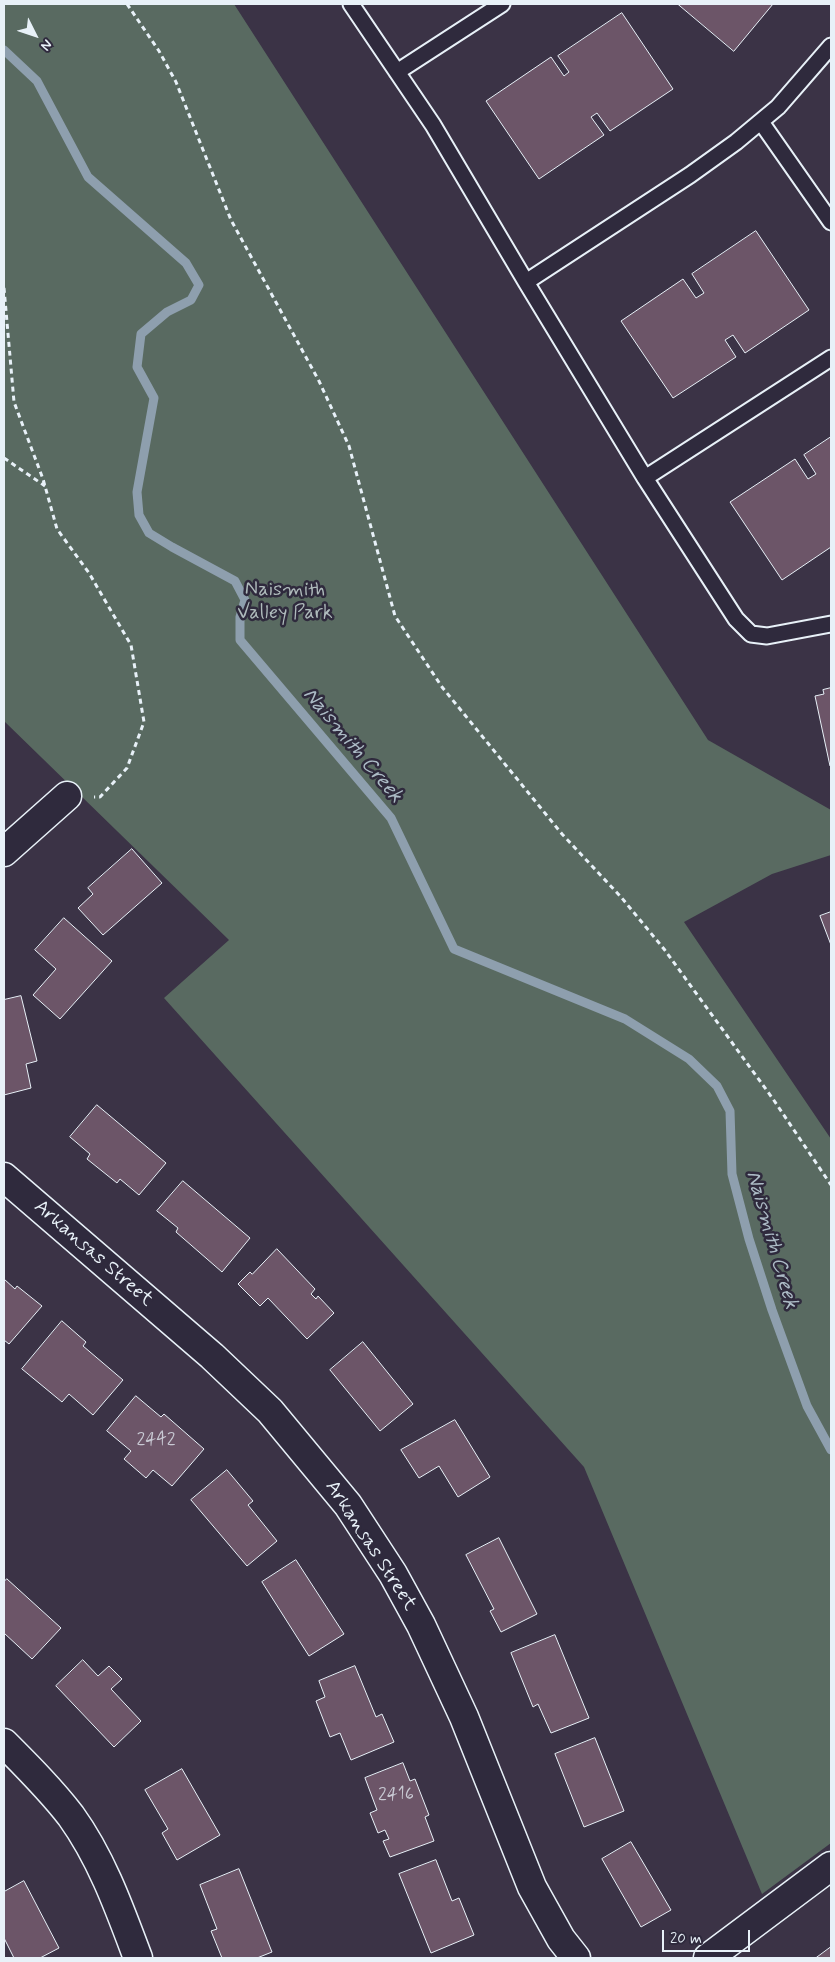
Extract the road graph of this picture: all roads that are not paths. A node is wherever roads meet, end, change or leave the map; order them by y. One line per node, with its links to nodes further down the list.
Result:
1 (351, 4): 4 (lane)
2 (502, 4): 4 (lane)
3 (831, 46): 5 (lane)
4 (397, 72): 7 (lane)
5 (760, 122): 6 (lane); 7 (lane)
6 (831, 222)
7 (526, 282): 9 (lane)
8 (831, 358): 9 (lane)
9 (645, 478): 10 (lane)
10 (831, 624)
11 (66, 796): 12 (street)
12 (4, 852)
13 (4, 1177): 18 (street, Arkansas Street)
14 (4, 1742): 17 (street)
15 (831, 1866): 16 (street)
16 (722, 1954)
17 (138, 1958)
18 (576, 1958)

